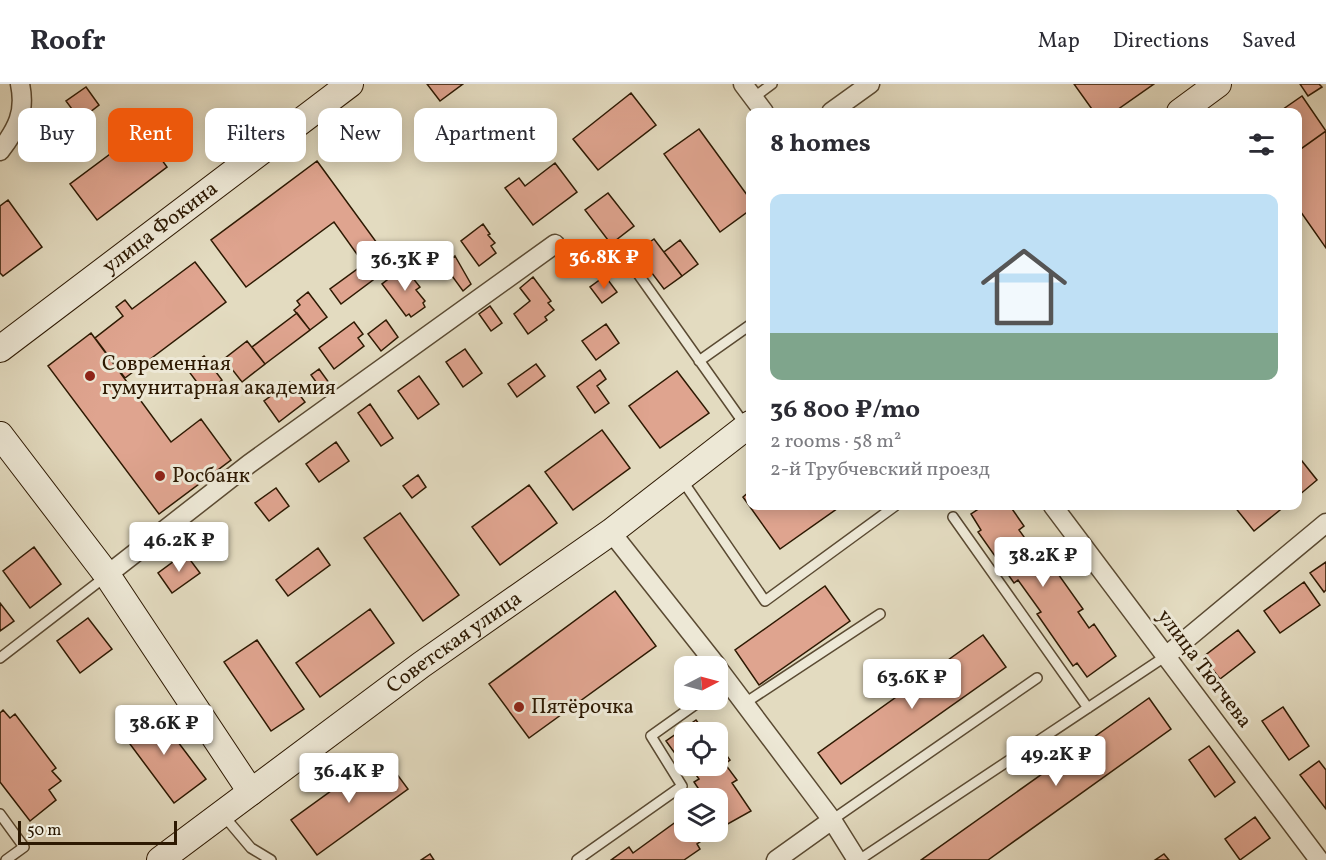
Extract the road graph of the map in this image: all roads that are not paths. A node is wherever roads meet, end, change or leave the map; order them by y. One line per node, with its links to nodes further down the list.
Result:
1 (20, 84): 10 (street)
2 (350, 84): 14 (main road, улица Фокина)
3 (772, 84): 6 (lane)
4 (870, 84): 8 (street)
5 (1218, 84): 9 (main road)
6 (748, 91): 7 (street)
7 (761, 108)
8 (837, 108)
9 (1185, 108)
10 (0, 151)
11 (555, 244): 25 (street)
12 (631, 264): 15 (lane)
13 (746, 328): 15 (lane)
14 (0, 349)
15 (699, 361): 16 (lane)
16 (746, 422)
17 (746, 427): 19 (main road, Советская улица)
18 (0, 435): 25 (main road)
19 (681, 478): 20 (lane); 24 (main road, Советская улица)
20 (889, 510)
21 (1056, 510): 28 (street, улица Тютчева)
22 (953, 517): 33 (lane)
23 (1326, 523): 28 (street)
24 (611, 532): 27 (street); 35 (main road, Советская улица)
25 (107, 575): 29 (lane); 35 (main road)
26 (880, 614): 32 (lane)
27 (709, 656)
28 (1166, 656): 33 (lane); 39 (street, улица Тютчева)
29 (0, 658)
30 (1037, 678): 38 (lane)
31 (728, 689): 32 (street)
32 (745, 703): 38 (street)
33 (1088, 708): 45 (lane)
34 (688, 710): 43 (lane)
35 (251, 792): 37 (main road, Советская улица)
36 (0, 814): 41 (lane)
37 (222, 814): 40 (lane); 42 (main road, Советская улица)
38 (832, 820): 44 (street); 45 (street)
39 (1320, 854)
40 (267, 859)
41 (6, 860)
42 (160, 860)
43 (577, 860)
44 (776, 860)
45 (858, 860)

